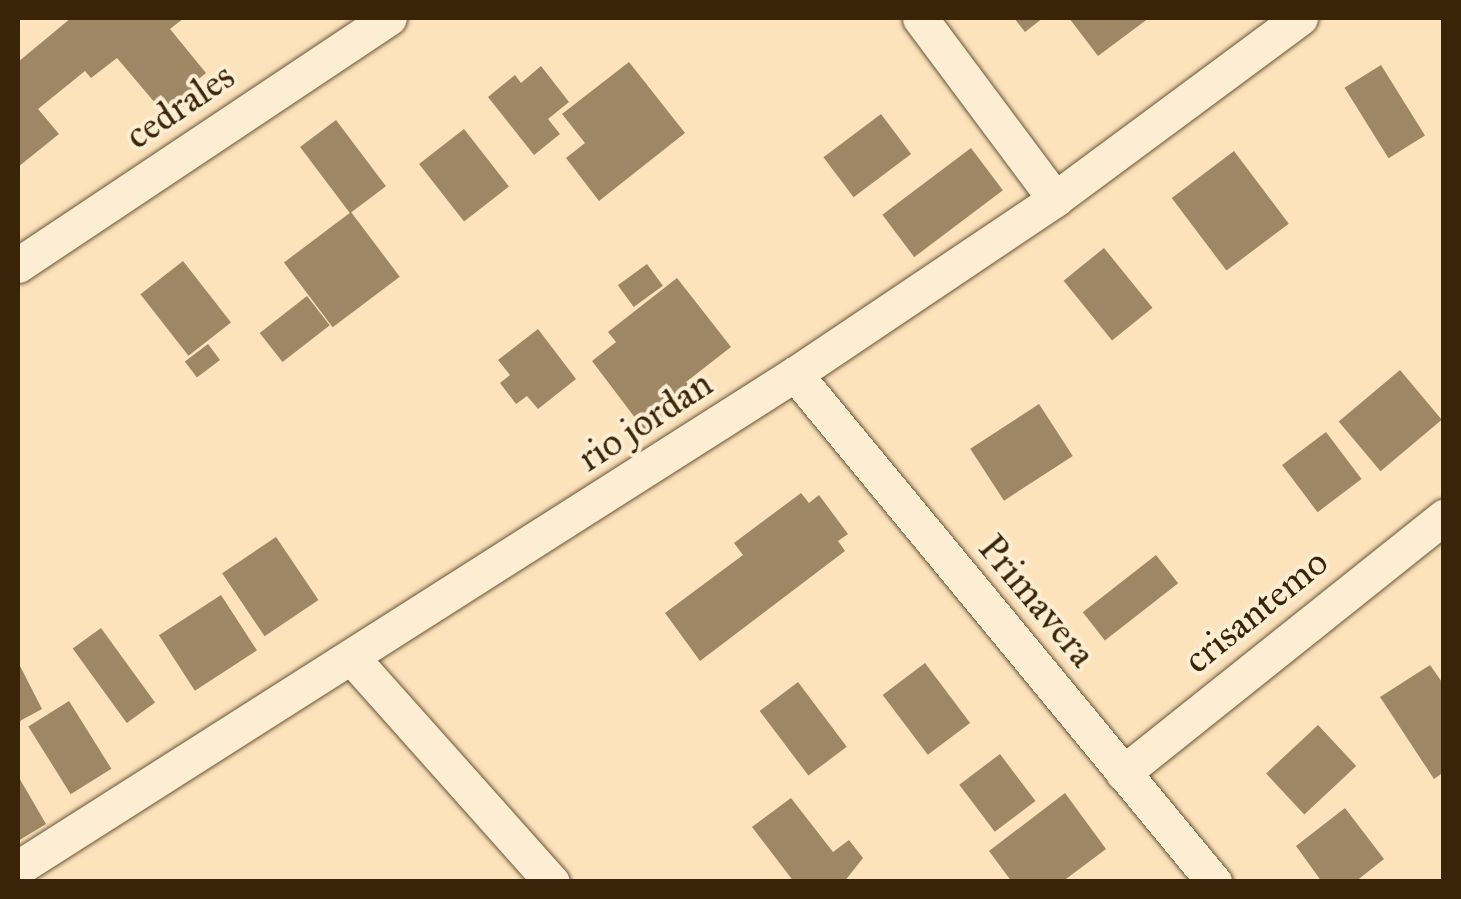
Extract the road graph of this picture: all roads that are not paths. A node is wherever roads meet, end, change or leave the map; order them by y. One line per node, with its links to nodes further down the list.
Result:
1 (389, 18): 5 (street, cedrales)
2 (920, 18): 4 (street)
3 (1300, 18): 4 (street, rio jordan)
4 (1055, 199): 6 (street, rio jordan)
5 (18, 265)
6 (795, 374): 8 (street, rio jordan); 9 (street, Primavera)
7 (1444, 518): 9 (street, crisantemo)
8 (354, 660): 10 (street, rio jordan); 11 (street)
9 (1124, 773): 12 (street, Primavera)
10 (18, 868)
11 (552, 882)
12 (1214, 882)

